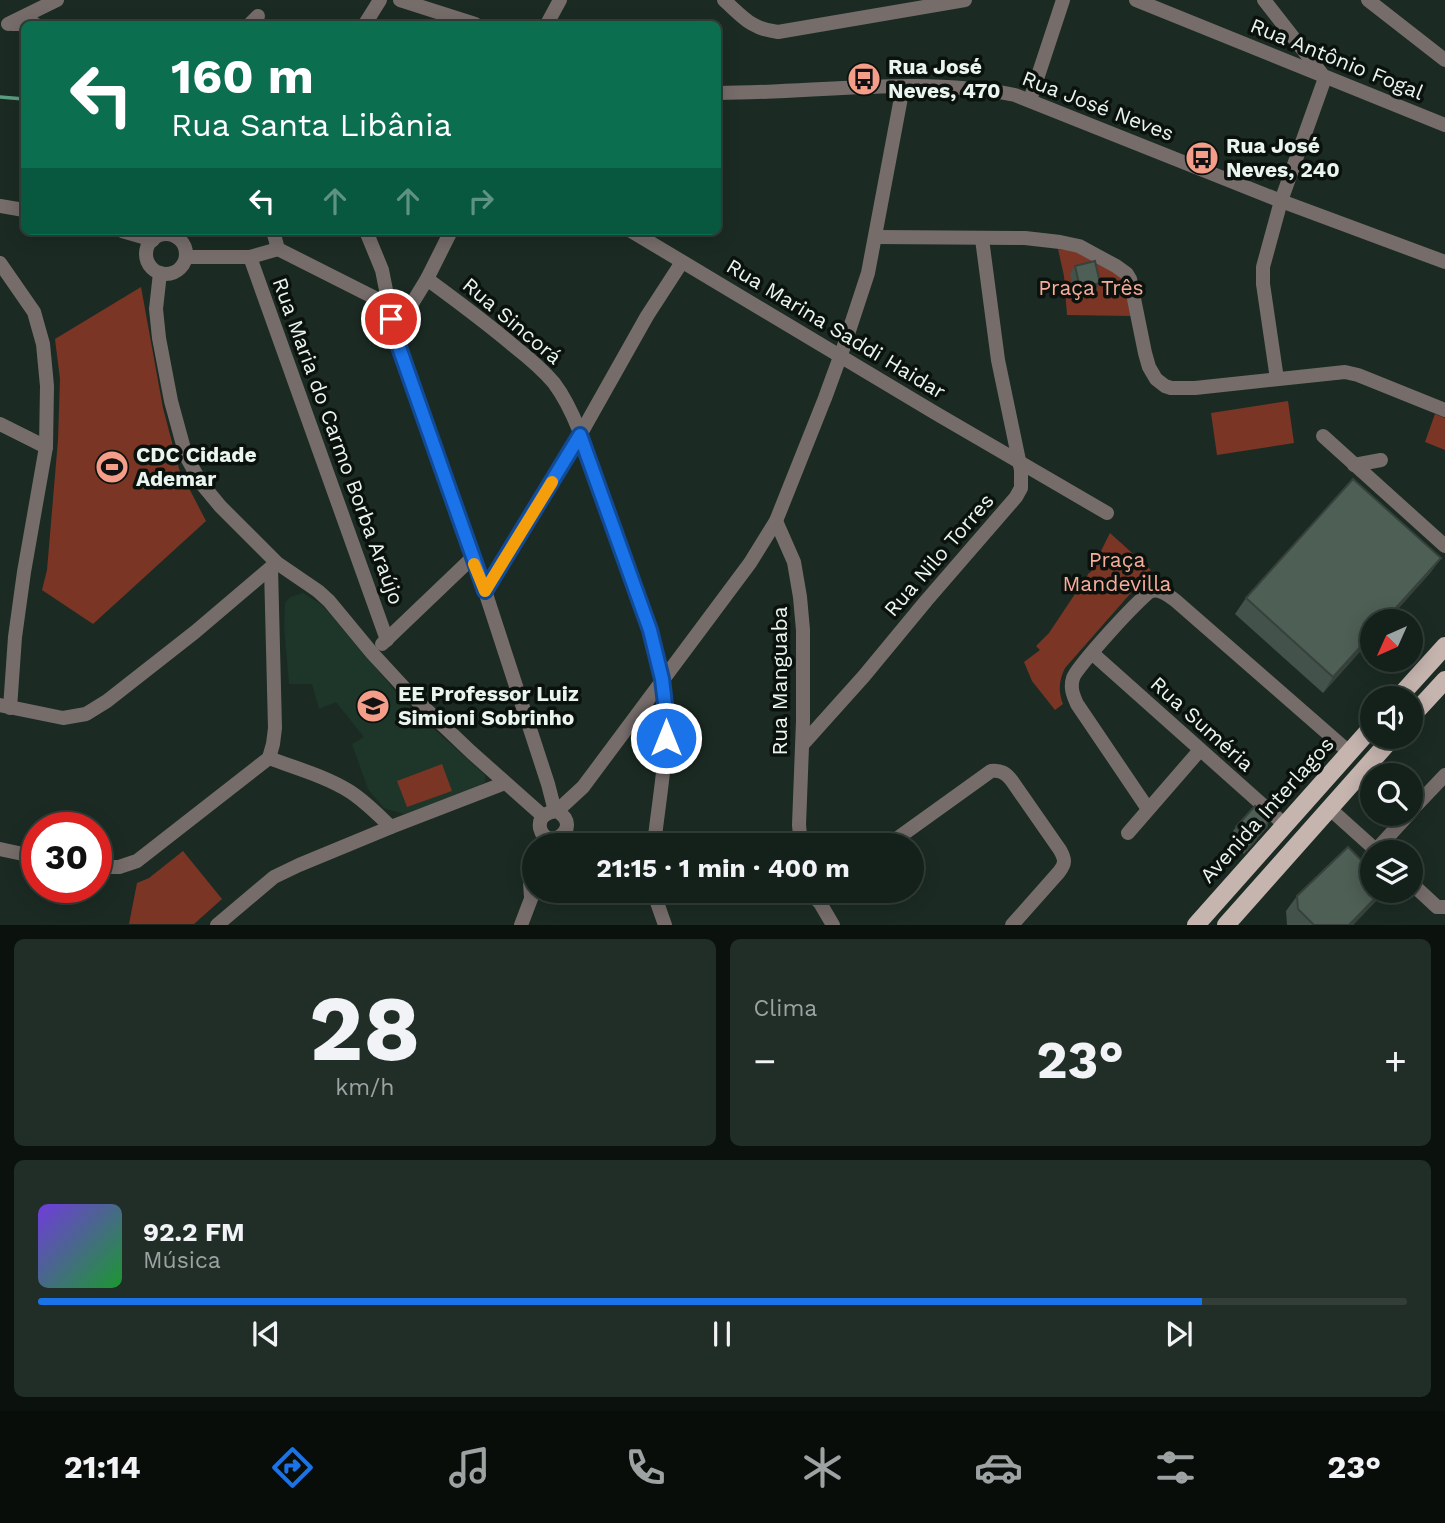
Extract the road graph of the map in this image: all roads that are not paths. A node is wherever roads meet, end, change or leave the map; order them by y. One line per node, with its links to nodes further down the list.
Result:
1 (57, 0): 14 (street)
2 (380, 0): 11 (street)
3 (400, 0): 12 (street)
4 (560, 0): 13 (street)
5 (724, 0): 6 (street)
6 (965, 0)
7 (1063, 0): 19 (street)
8 (1136, 0): 16 (street, Rua Antônio Fogal)
9 (1264, 0): 16 (street)
10 (1373, 4): 15 (street)
11 (367, 21)
12 (466, 21)
13 (549, 21)
14 (4, 24)
15 (1444, 55)
16 (1325, 78): 20 (street, Rua Antônio Fogal); 21 (street)
17 (903, 87): 18 (street, Rua José Neves); 19 (street, Rua José Neves); 29 (street)
18 (721, 93)
19 (1030, 100): 21 (street, Rua José Neves)
20 (1445, 125)
21 (1281, 201): 36 (street, Rua José Neves); 43 (street)
22 (0, 206): 23 (street)
23 (21, 210)
24 (136, 235): 31 (street)
25 (274, 235): 32 (street)
26 (368, 235): 40 (street)
27 (449, 235): 39 (street)
28 (638, 235): 35 (street, Rua Marina Saddi Haidar)
29 (876, 237): 30 (street); 42 (street)
30 (982, 239): 43 (street); 50 (street, Rua Nilo Torres)
31 (153, 240): 33 (street); 38 (street)
32 (278, 249): 34 (street); 40 (street)
33 (186, 257): 34 (street); 38 (street)
34 (250, 257): 58 (street, Rua Maria do Carmo Borba Araújo)
35 (682, 261): 42 (street, Rua Marina Saddi Haidar); 46 (street)
36 (1445, 262)
37 (0, 263): 48 (street)
38 (160, 273): 56 (street)
39 (427, 279): 41 (street); 46 (street, Rua Sincorá)
40 (389, 305): 41 (street)
41 (394, 333): 55 (street)
42 (841, 356): 50 (street, Rua Marina Saddi Haidar); 53 (street)
43 (1277, 379): 44 (street)
44 (1445, 410)
45 (0, 424): 48 (street)
46 (580, 435): 57 (street); 62 (street, Rua Sincorá)
47 (1323, 436): 51 (street)
48 (46, 447): 66 (street)
49 (1381, 460): 51 (street)
50 (1019, 461): 52 (street, Rua Marina Saddi Haidar); 68 (street, Rua Nilo Torres)
51 (1354, 465): 54 (street)
52 (1107, 513)
53 (776, 521): 62 (street); 68 (street, Rua Manguaba)
54 (1445, 546)
55 (472, 558): 57 (street); 58 (street)
56 (274, 566): 60 (street); 66 (street); 72 (street)
57 (485, 591): 78 (street)
58 (387, 640): 60 (street)
59 (1445, 646): 64 (main road)
60 (372, 653): 74 (street)
61 (1092, 653): 70 (street, Rua Suméria); 71 (street); 77 (street)
62 (662, 679): 78 (street); 83 (street, Rua Sincorá)
63 (1445, 680): 65 (main road)
64 (1409, 686)
65 (1423, 704)
66 (5, 706)
67 (1360, 740): 71 (main road, Avenida Interlagos)
68 (803, 744): 84 (street, Rua Manguaba)
69 (1382, 749): 76 (main road)
70 (1200, 750): 77 (street); 79 (street, Rua Suméria)
71 (1349, 752): 79 (main road, Avenida Interlagos)
72 (269, 758): 81 (street); 91 (street)
73 (1445, 775): 75 (street)
74 (505, 783): 78 (street); 81 (street)
75 (1423, 799)
76 (1329, 808): 87 (street); 103 (main road)
77 (1148, 810): 86 (street)
78 (549, 822): 82 (street)
79 (1285, 825): 102 (main road, Avenida Interlagos)
80 (1399, 826): 88 (street)
81 (391, 827): 97 (street)
82 (565, 833)
83 (655, 833)
84 (800, 833)
85 (905, 833): 101 (street)
86 (1128, 833)
87 (1365, 840)
88 (1387, 840)
89 (0, 849): 90 (street)
90 (21, 853)
91 (112, 867)
92 (1423, 894): 96 (street)
93 (529, 903): 98 (street)
94 (657, 903): 99 (street)
95 (819, 903): 100 (street)
96 (1445, 907)
97 (217, 925)
98 (521, 925)
99 (665, 925)
100 (833, 925)
101 (1012, 925)
102 (1195, 925)
103 (1226, 925)

